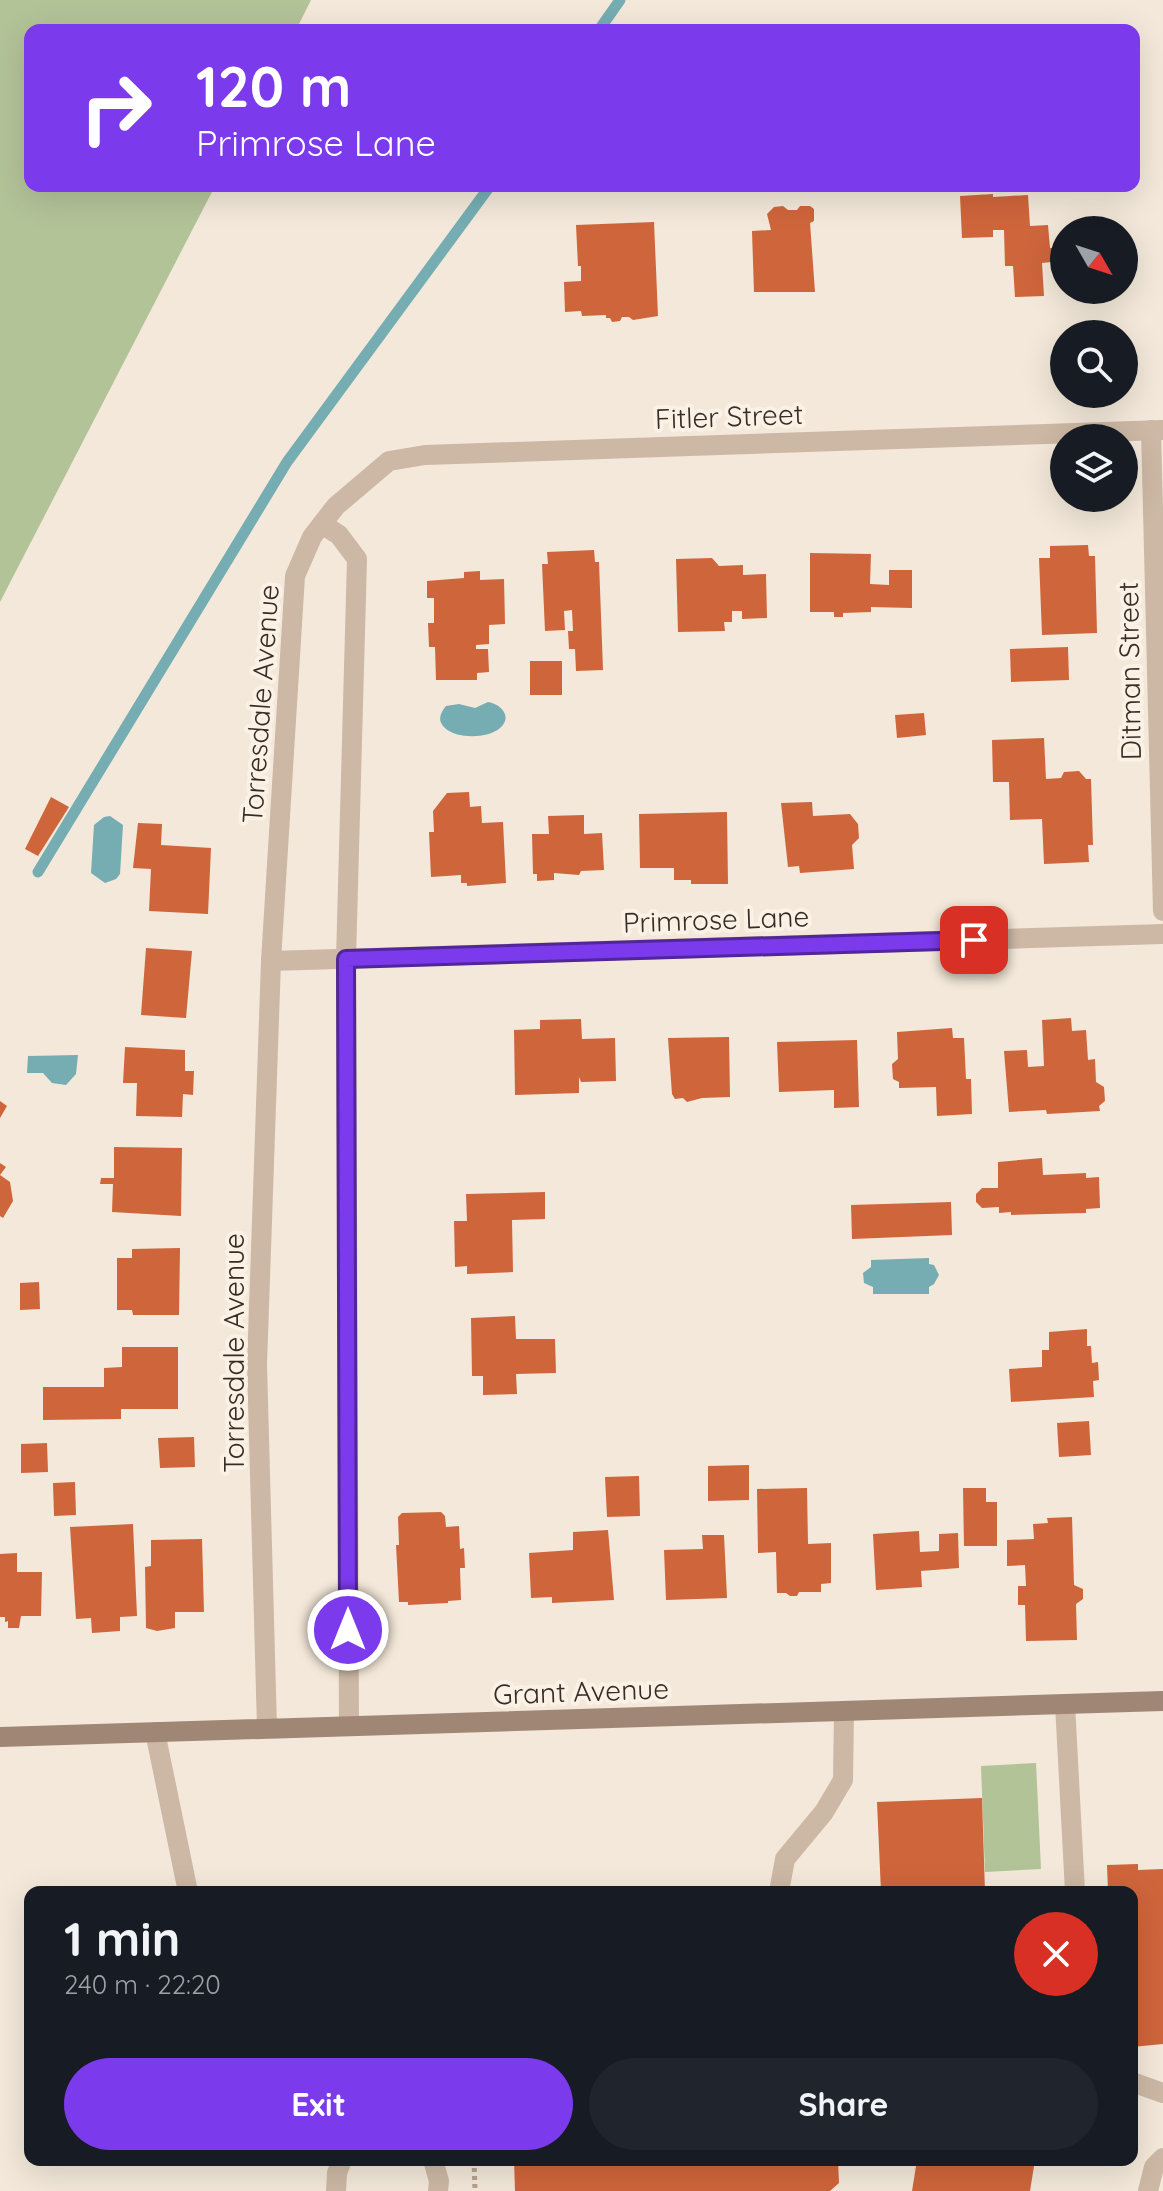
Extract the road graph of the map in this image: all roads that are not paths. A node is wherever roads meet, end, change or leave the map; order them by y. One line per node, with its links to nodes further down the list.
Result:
1 (1157, 430): 2 (street, Fitler Street); 3 (street, Ditman Street)
2 (322, 524): 5 (street); 6 (street, Torresdale Avenue)
3 (1163, 911)
4 (1163, 934): 5 (street, Primrose Lane)
5 (346, 959): 6 (street, Primrose Lane); 10 (street)
6 (271, 961): 11 (street, Torresdale Avenue)
7 (1163, 1701): 8 (street, Grant Avenue)
8 (1065, 1704): 9 (street, Grant Avenue); 16 (street)
9 (844, 1711): 10 (street, Grant Avenue); 15 (street)
10 (349, 1726): 11 (street, Grant Avenue)
11 (267, 1728): 12 (street, Grant Avenue)
12 (155, 1732): 13 (street, Grant Avenue); 14 (street)
13 (0, 1737)
14 (187, 1886)
15 (780, 1886)
16 (1075, 1886)
17 (1138, 2084): 18 (street)
18 (1163, 2093)
19 (1163, 2158): 24 (street)
20 (340, 2166): 22 (street)
21 (435, 2166): 23 (street)
22 (336, 2191)
23 (438, 2191)
24 (1148, 2191)

